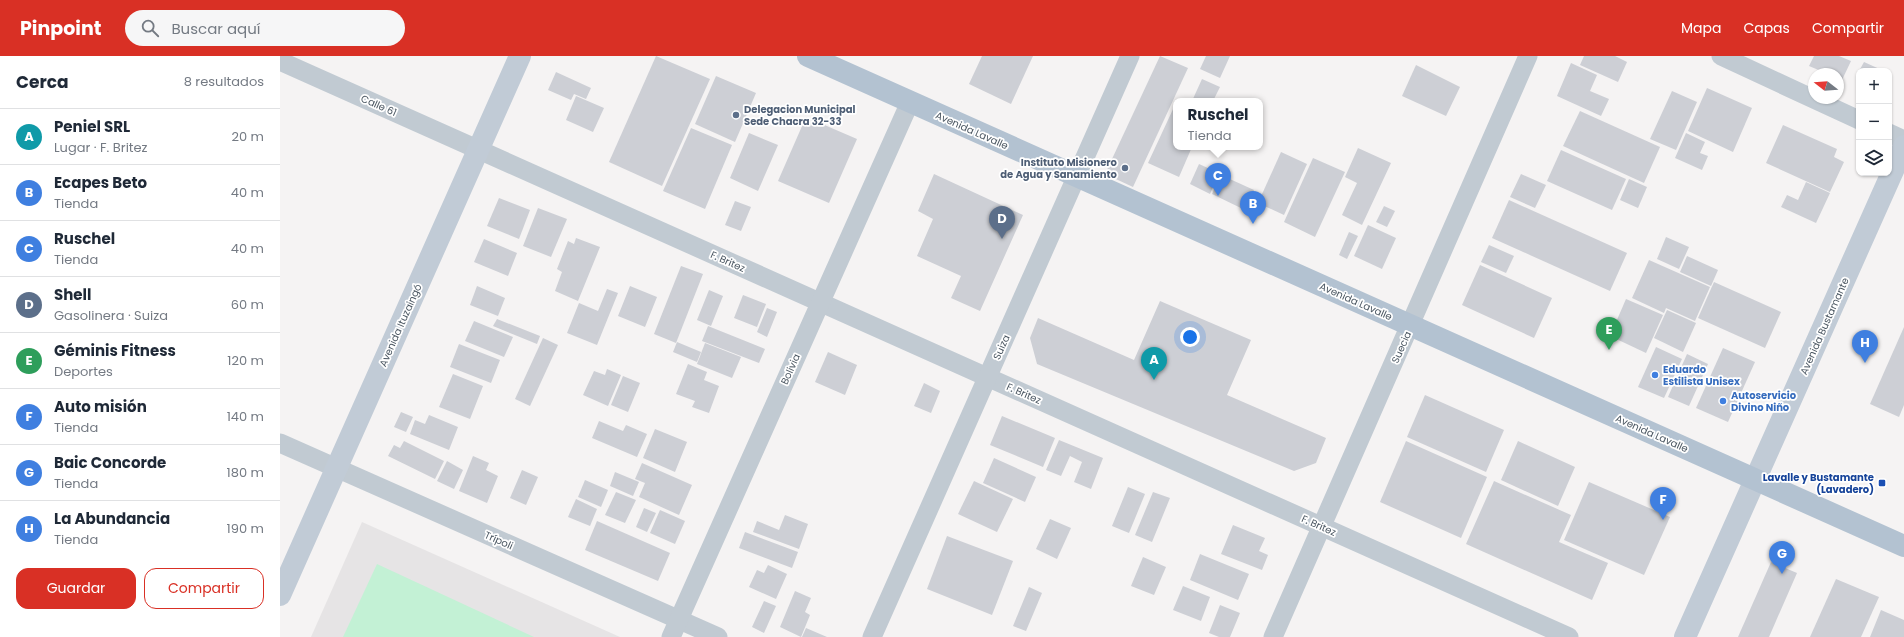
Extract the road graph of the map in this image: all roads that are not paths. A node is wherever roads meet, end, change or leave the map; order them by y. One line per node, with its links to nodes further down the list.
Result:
1 (520, 56): 12 (main road, Avenida Ituzaingó)
2 (808, 56): 7 (main road, Avenida Lavalle)
3 (1130, 56): 13 (street, Suiza)
4 (1528, 56): 15 (street, Suecia)
5 (1721, 56): 8 (street)
6 (280, 61): 12 (street, Calle 61)
7 (910, 102): 13 (main road, Avenida Lavalle); 14 (street, Bolivia)
8 (1856, 119)
9 (1892, 134): 10 (street)
10 (1904, 140)
11 (1904, 146): 19 (main road, Avenida Bustamante)
12 (478, 149): 14 (street, F. Britez); 18 (main road, Avenida Ituzaingó)
13 (1077, 176): 15 (main road, Avenida Lavalle); 16 (street, Suiza)
14 (820, 302): 16 (street, F. Britez); 23 (street, Bolivia)
15 (1410, 325): 19 (main road, Avenida Lavalle); 20 (street, Suecia)
16 (988, 377): 20 (street, F. Britez); 26 (street, Suiza)
17 (280, 443): 18 (street, Trípoli)
18 (336, 468): 22 (main road, Avenida Ituzaingó); 23 (street, Trípoli)
19 (1756, 480): 21 (main road, Avenida Lavalle); 29 (main road, Avenida Bustamante)
20 (1322, 526): 27 (street, Suecia); 28 (street, F. Britez)
21 (1904, 546)
22 (280, 595)
23 (679, 620): 24 (street, Bolivia); 25 (street, Trípoli)
24 (671, 637)
25 (718, 637)
26 (872, 637)
27 (1273, 637)
28 (1569, 637)
29 (1685, 637)

